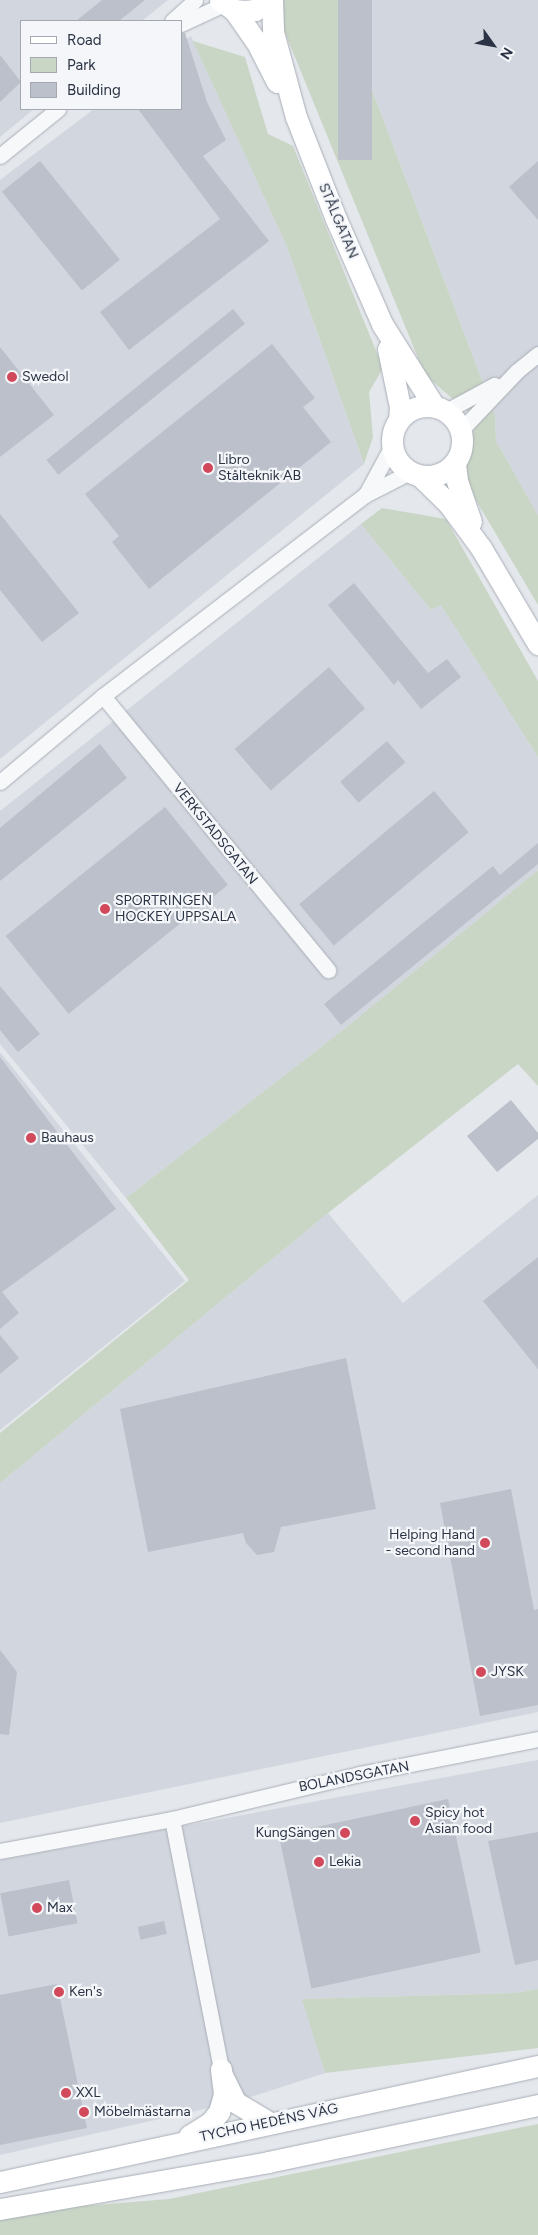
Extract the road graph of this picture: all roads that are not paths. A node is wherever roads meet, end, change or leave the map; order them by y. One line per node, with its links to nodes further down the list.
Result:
1 (195, 0): 4 (street)
2 (270, 0): 3 (main road); 7 (main road, STÅLGATAN)
3 (226, 5): 5 (street); 7 (main road, STÅLGATAN)
4 (173, 20)
5 (182, 24)
6 (57, 110): 8 (street)
7 (296, 118): 9 (main road, STÅLGATAN)
8 (0, 156)
9 (382, 324): 12 (main road, STÅLGATAN); 13 (main road, STÅLGATAN)
10 (538, 354): 11 (street)
11 (517, 371): 12 (street); 14 (street)
12 (440, 409): 13 (main road); 14 (main road)
13 (399, 420): 15 (main road)
14 (462, 430): 16 (main road)
15 (392, 446): 17 (main road); 18 (street)
16 (455, 464): 17 (main road); 19 (main road)
17 (415, 474): 18 (street); 19 (main road)
18 (365, 495): 21 (street)
19 (481, 548): 20 (main road)
20 (538, 644)
21 (103, 696): 22 (street); 23 (street, VERKSTADSGATAN)
22 (0, 782)
23 (328, 970)
24 (538, 1739): 25 (street, BOLANDSGATAN)
25 (172, 1819): 26 (street, BOLANDSGATAN); 28 (street)
26 (0, 1851)
27 (538, 2066): 30 (main road, TYCHO HEDÉNS VÄG)
28 (221, 2069): 30 (main road); 31 (main road)
29 (538, 2105): 33 (main road)
30 (270, 2123): 31 (main road, TYCHO HEDÉNS VÄG)
31 (176, 2143): 32 (main road, TYCHO HEDÉNS VÄG)
32 (0, 2182)
33 (0, 2209)

